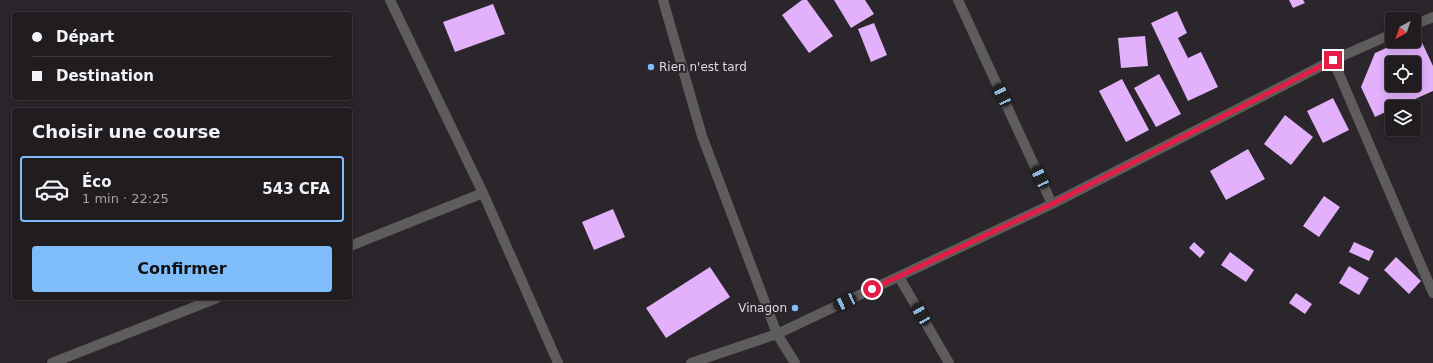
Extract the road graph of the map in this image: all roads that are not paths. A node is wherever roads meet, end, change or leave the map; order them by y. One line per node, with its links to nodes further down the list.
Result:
1 (390, 0): 8 (street)
2 (663, 0): 14 (street)
3 (958, 0): 9 (street)
4 (1433, 17): 5 (street)
5 (1421, 22)
6 (1385, 37): 7 (street)
7 (1333, 60): 9 (street); 12 (street)
8 (483, 193): 10 (street); 16 (street)
9 (1052, 204): 11 (street)
10 (352, 245)
11 (899, 276): 14 (street); 19 (street)
12 (1433, 293)
13 (212, 300): 15 (street)
14 (777, 334): 17 (street); 18 (street)
15 (52, 363)
16 (558, 363)
17 (691, 363)
18 (795, 363)
19 (949, 363)

